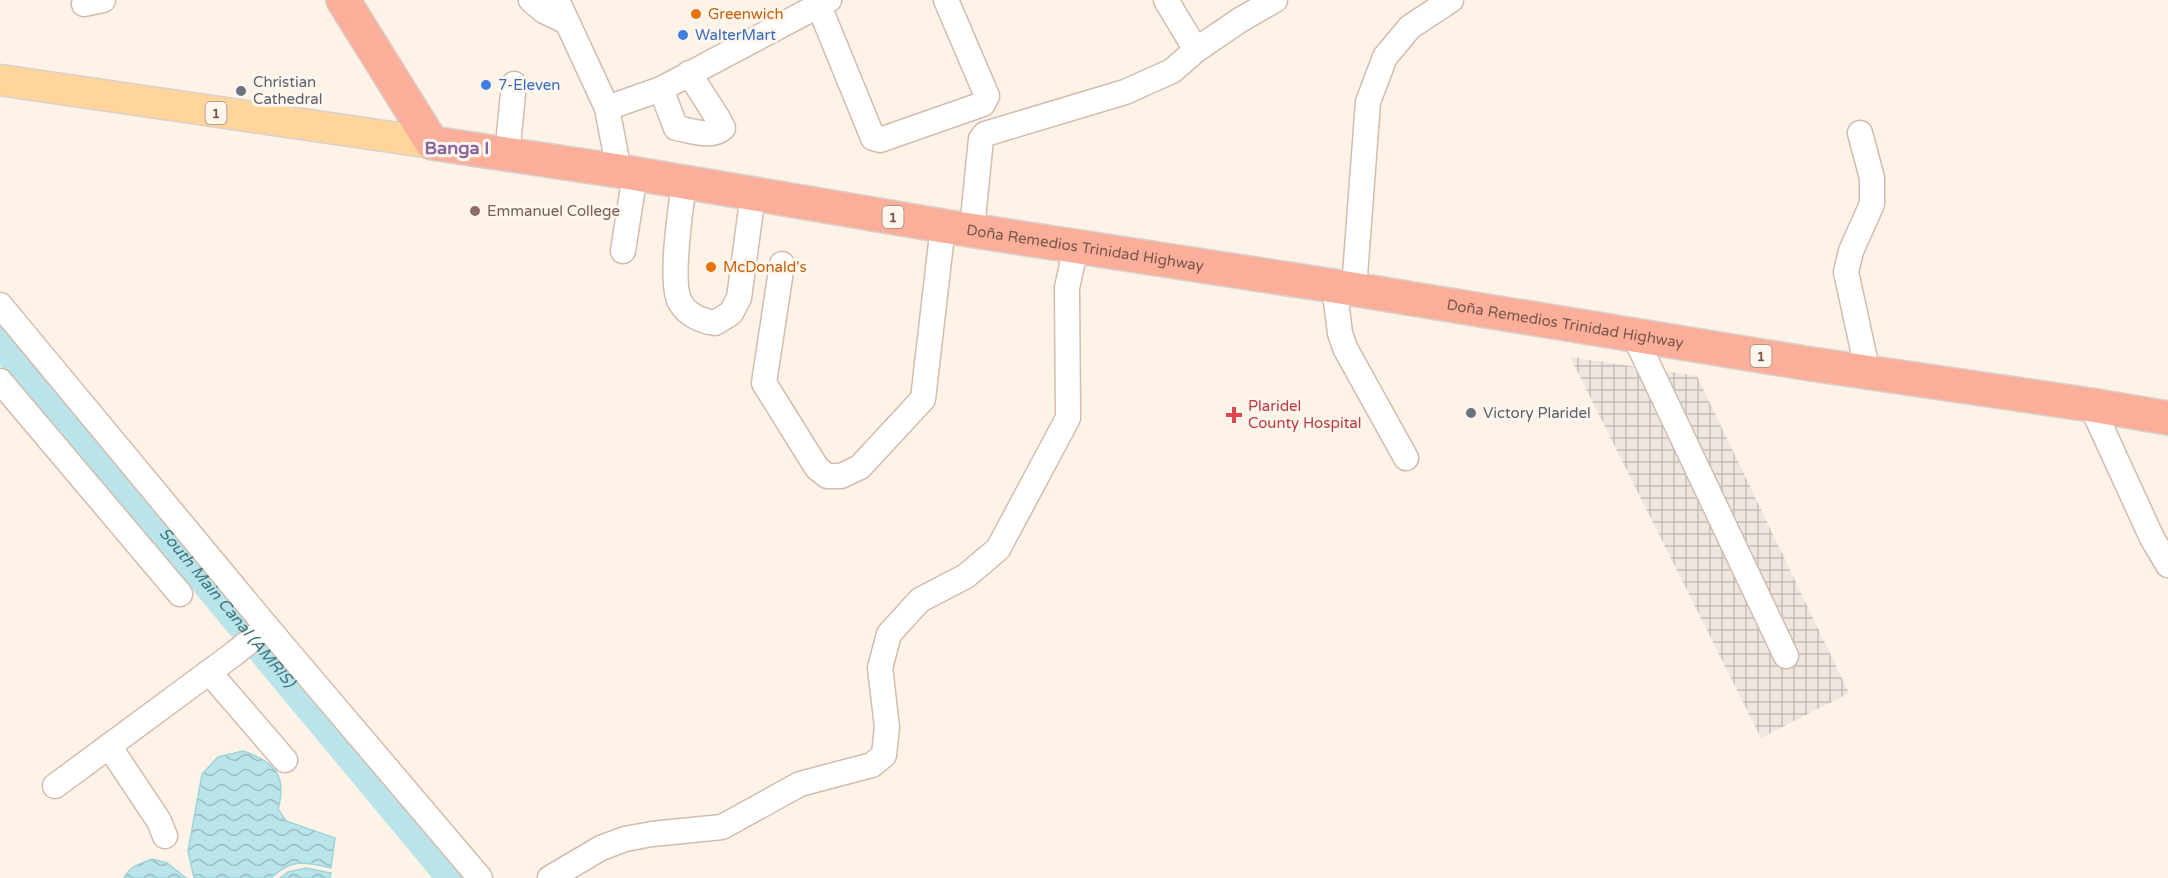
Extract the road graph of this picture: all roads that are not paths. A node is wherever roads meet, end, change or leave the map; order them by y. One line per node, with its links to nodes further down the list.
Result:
1 (343, 0): 17 (highway)
2 (531, 0): 9 (street)
3 (557, 0): 9 (street)
4 (946, 0): 8 (street)
5 (1166, 0): 10 (street)
6 (1275, 0): 10 (street)
7 (1451, 0): 26 (street)
8 (824, 3): 11 (street)
9 (567, 22): 15 (street)
10 (1196, 50): 22 (street)
11 (689, 74): 14 (street); 14 (street)
12 (0, 80): 17 (main road, Doña Remedios Trinidad Highway / 1)
13 (514, 84): 18 (street)
14 (662, 88): 15 (street)
15 (607, 108): 19 (street)
16 (1860, 133): 29 (street)
17 (432, 143): 18 (highway, Doña Remedios Trinidad Highway / 1)
18 (507, 155): 19 (highway, Doña Remedios Trinidad Highway / 1)
19 (627, 172): 20 (highway, Doña Remedios Trinidad Highway / 1); 24 (street)
20 (684, 182): 21 (highway, Doña Remedios Trinidad Highway / 1); 21 (street)
21 (753, 194): 22 (highway, Doña Remedios Trinidad Highway / 1)
22 (958, 228): 23 (highway, Doña Remedios Trinidad Highway / 1); 25 (street)
23 (1076, 246): 26 (highway, Doña Remedios Trinidad Highway / 1); 44 (street)
24 (623, 251)
25 (782, 264)
26 (1344, 288): 28 (highway, Doña Remedios Trinidad Highway / 1); 33 (street)
27 (0, 305): 36 (street)
28 (1634, 335): 29 (highway, Doña Remedios Trinidad Highway / 1); 37 (street)
29 (1868, 373): 31 (highway, Doña Remedios Trinidad Highway / 1)
30 (0, 381): 35 (street)
31 (2091, 405): 32 (highway, Doña Remedios Trinidad Highway / 1); 34 (street)
32 (2168, 418)
33 (1406, 458)
34 (2168, 565)
35 (180, 594)
36 (262, 630): 38 (street); 43 (street)
37 (1786, 656)
38 (209, 672): 39 (street); 40 (street)
39 (109, 746): 41 (street); 42 (street)
40 (285, 760)
41 (55, 786)
42 (165, 836)
43 (480, 878)
44 (550, 878)

